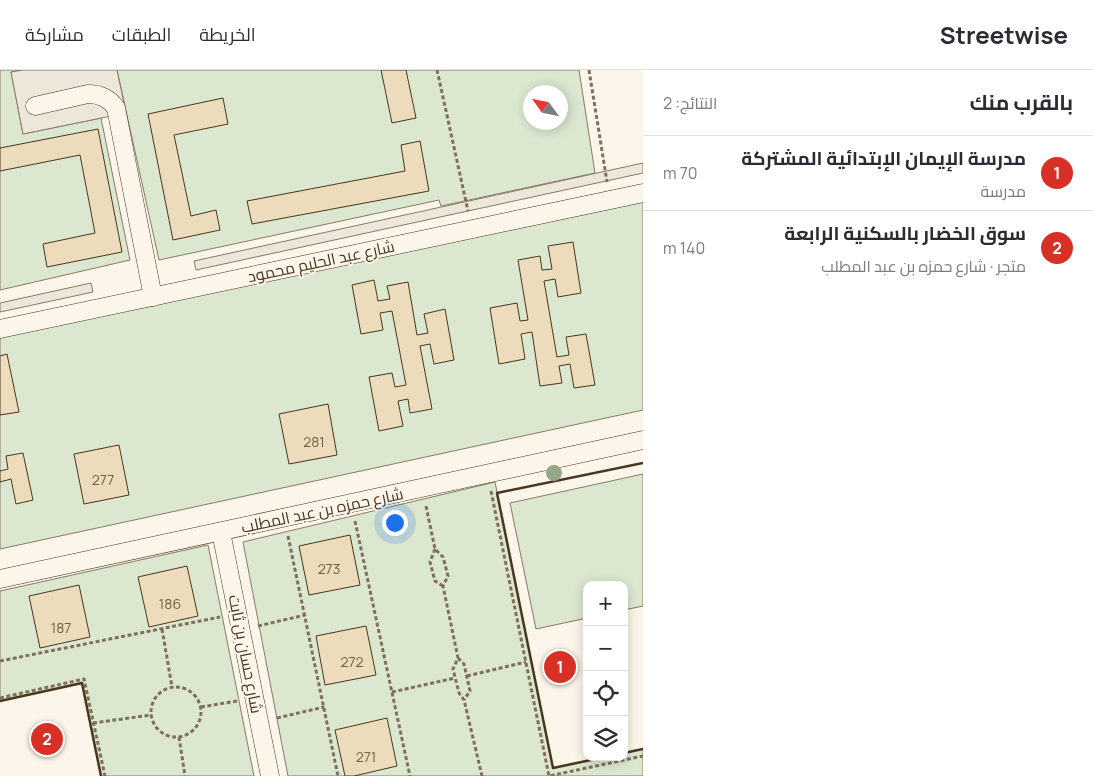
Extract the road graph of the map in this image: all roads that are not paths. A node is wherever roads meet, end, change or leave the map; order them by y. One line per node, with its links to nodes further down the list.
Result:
1 (35, 106): 3 (street)
2 (643, 193): 3 (street, شارع عبد الحليم محمود)
3 (153, 296): 4 (street, شارع عبد الحليم محمود)
4 (0, 329)
5 (643, 440): 6 (street, شارع حمزه بن عبد المطلب)
6 (221, 532): 7 (street, شارع حمزه بن عبد المطلب); 8 (street, شارع حسان بن ثابت)
7 (0, 580)
8 (270, 776)

